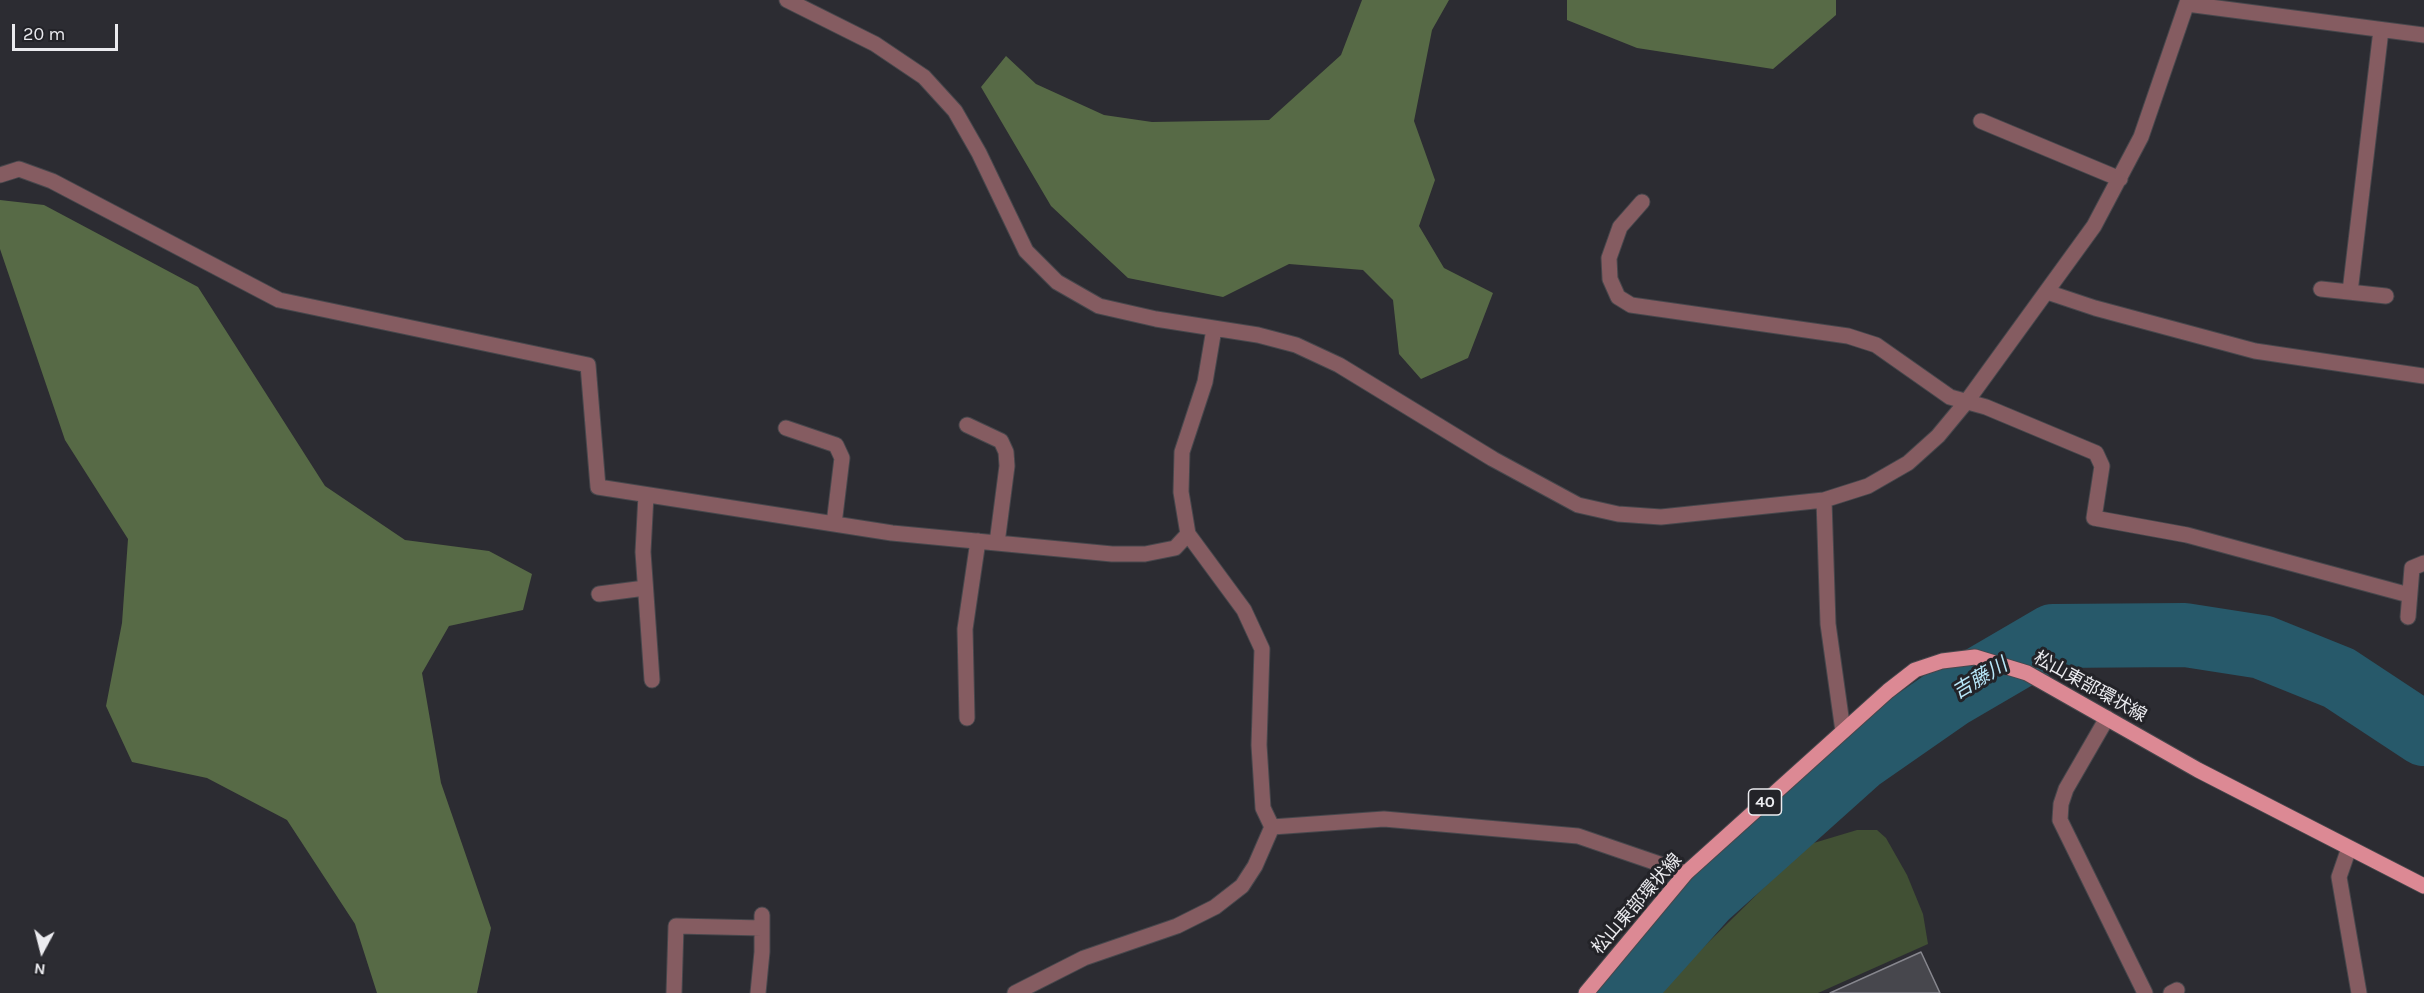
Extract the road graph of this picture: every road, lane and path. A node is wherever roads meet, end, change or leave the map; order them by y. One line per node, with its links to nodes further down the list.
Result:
1 (787, 0): 13 (street)
2 (2188, 2): 3 (street); 7 (street)
3 (2380, 30): 4 (street); 11 (street)
4 (2424, 35)
5 (1981, 121): 7 (street)
6 (0, 176): 18 (street)
7 (2120, 179): 10 (street)
8 (1642, 202): 15 (street)
9 (2321, 289): 11 (street)
10 (2047, 292): 14 (street); 15 (street)
11 (2350, 292): 12 (street)
12 (2386, 296)
13 (1214, 329): 19 (street); 21 (street)
14 (2424, 375)
15 (1967, 401): 19 (street); 27 (street)
16 (967, 425): 23 (street)
17 (786, 428): 20 (street)
18 (646, 495): 20 (street); 25 (street)
19 (1824, 500): 32 (street)
20 (834, 524): 22 (street)
21 (1188, 534): 23 (street); 33 (street)
22 (978, 541): 23 (street); 30 (street)
23 (997, 543)
24 (2424, 563): 27 (street)
25 (645, 588): 26 (street); 29 (street)
26 (599, 594)
27 (2409, 595): 28 (street)
28 (2408, 617)
29 (652, 680)
30 (967, 718)
31 (2107, 718): 32 (main road, 松山東部環状線 / 40); 34 (main road, 松山東部環状線 / 40); 41 (street)
32 (1843, 731): 35 (main road, 松山東部環状線 / 40)
33 (1272, 827): 35 (street); 39 (street)
34 (2349, 848): 36 (main road, 松山東部環状線 / 40); 42 (street)
35 (1686, 873): 40 (main road, 松山東部環状線 / 40)
36 (2424, 886)
37 (674, 993): 38 (street)
38 (758, 993)
39 (1016, 993)
40 (1586, 993)
41 (2145, 993)
42 (2359, 993)

